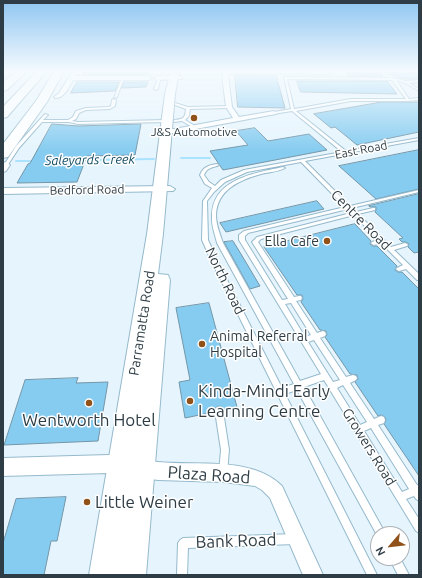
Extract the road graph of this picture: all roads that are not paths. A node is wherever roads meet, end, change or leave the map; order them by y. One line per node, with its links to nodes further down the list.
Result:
1 (11, 98): 13 (highway)
2 (14, 98): 13 (highway)
3 (33, 98): 24 (highway)
4 (43, 98): 27 (highway)
5 (114, 98): 20 (lane)
6 (172, 98): 22 (highway, Parramatta Road)
7 (179, 98): 12 (highway, Parramatta Road)
8 (228, 98): 14 (street)
9 (290, 98): 15 (lane)
10 (419, 99): 11 (lane)
11 (407, 100): 15 (lane)
12 (182, 106): 14 (lane); 22 (highway, Parramatta Road)
13 (5, 107): 21 (highway)
14 (229, 107): 18 (street)
15 (293, 110): 16 (lane); 26 (lane)
16 (274, 113): 18 (street)
17 (46, 115): 19 (lane)
18 (237, 119): 23 (street)
19 (40, 121): 20 (lane); 27 (lane)
20 (69, 121): 22 (lane)
21 (3, 122)
22 (173, 125): 23 (street); 23 (lane); 31 (highway, Parramatta Road)
23 (194, 127)
24 (3, 138)
25 (419, 139): 26 (lane, East Road)
26 (346, 153): 28 (lane, East Road)
27 (6, 162)
28 (303, 162): 30 (lane, North Road); 34 (lane, Centre Road); 53 (lane)
29 (217, 165): 30 (lane)
30 (216, 188): 55 (lane, North Road)
31 (166, 189): 32 (street, Bedford Road); 61 (highway, Parramatta Road)
32 (3, 191)
33 (419, 191): 34 (lane)
34 (348, 208): 36 (lane, Centre Road); 44 (lane, Growers Road)
35 (372, 209): 36 (lane)
36 (355, 214): 37 (lane, Centre Road); 43 (lane, Growers Road)
37 (382, 241): 38 (lane); 40 (lane, Centre Road)
38 (374, 243)
39 (405, 245): 40 (lane)
40 (390, 249): 41 (lane, Centre Road)
41 (407, 266): 42 (lane); 45 (lane, Centre Road)
42 (399, 268)
43 (276, 269): 44 (lane); 46 (lane, Growers Road)
44 (262, 272): 47 (lane, Growers Road)
45 (419, 278)
46 (296, 299): 47 (lane); 48 (lane, Growers Road)
47 (281, 303): 49 (lane, Growers Road)
48 (319, 335): 49 (lane); 52 (lane, Growers Road)
49 (304, 340): 50 (lane, Growers Road)
50 (326, 376): 53 (lane); 54 (lane, Growers Road)
51 (353, 378): 52 (lane)
52 (345, 382): 54 (lane); 58 (lane, Growers Road)
53 (300, 385): 55 (lane); 65 (lane)
54 (332, 386): 59 (lane, Growers Road)
55 (280, 392): 73 (lane, North Road)
56 (219, 411): 62 (lane)
57 (381, 420): 58 (lane)
58 (373, 424): 59 (lane); 63 (lane, Growers Road)
59 (358, 429): 64 (lane, Growers Road)
60 (3, 467): 61 (street, Plaza Road)
61 (131, 468): 62 (street, Plaza Road); 69 (highway, Parramatta Road); 70 (highway, Parramatta Road)
62 (223, 473): 67 (street, Plaza Road)
63 (418, 492): 64 (lane)
64 (400, 498): 66 (lane, Growers Road)
65 (377, 526)
66 (419, 528)
67 (298, 539): 71 (lane, Bank Road); 72 (street, Plaza Road)
68 (399, 566): 74 (lane)
69 (104, 575)
70 (130, 575)
71 (182, 575)
72 (313, 575)
73 (372, 575)
74 (404, 575)

